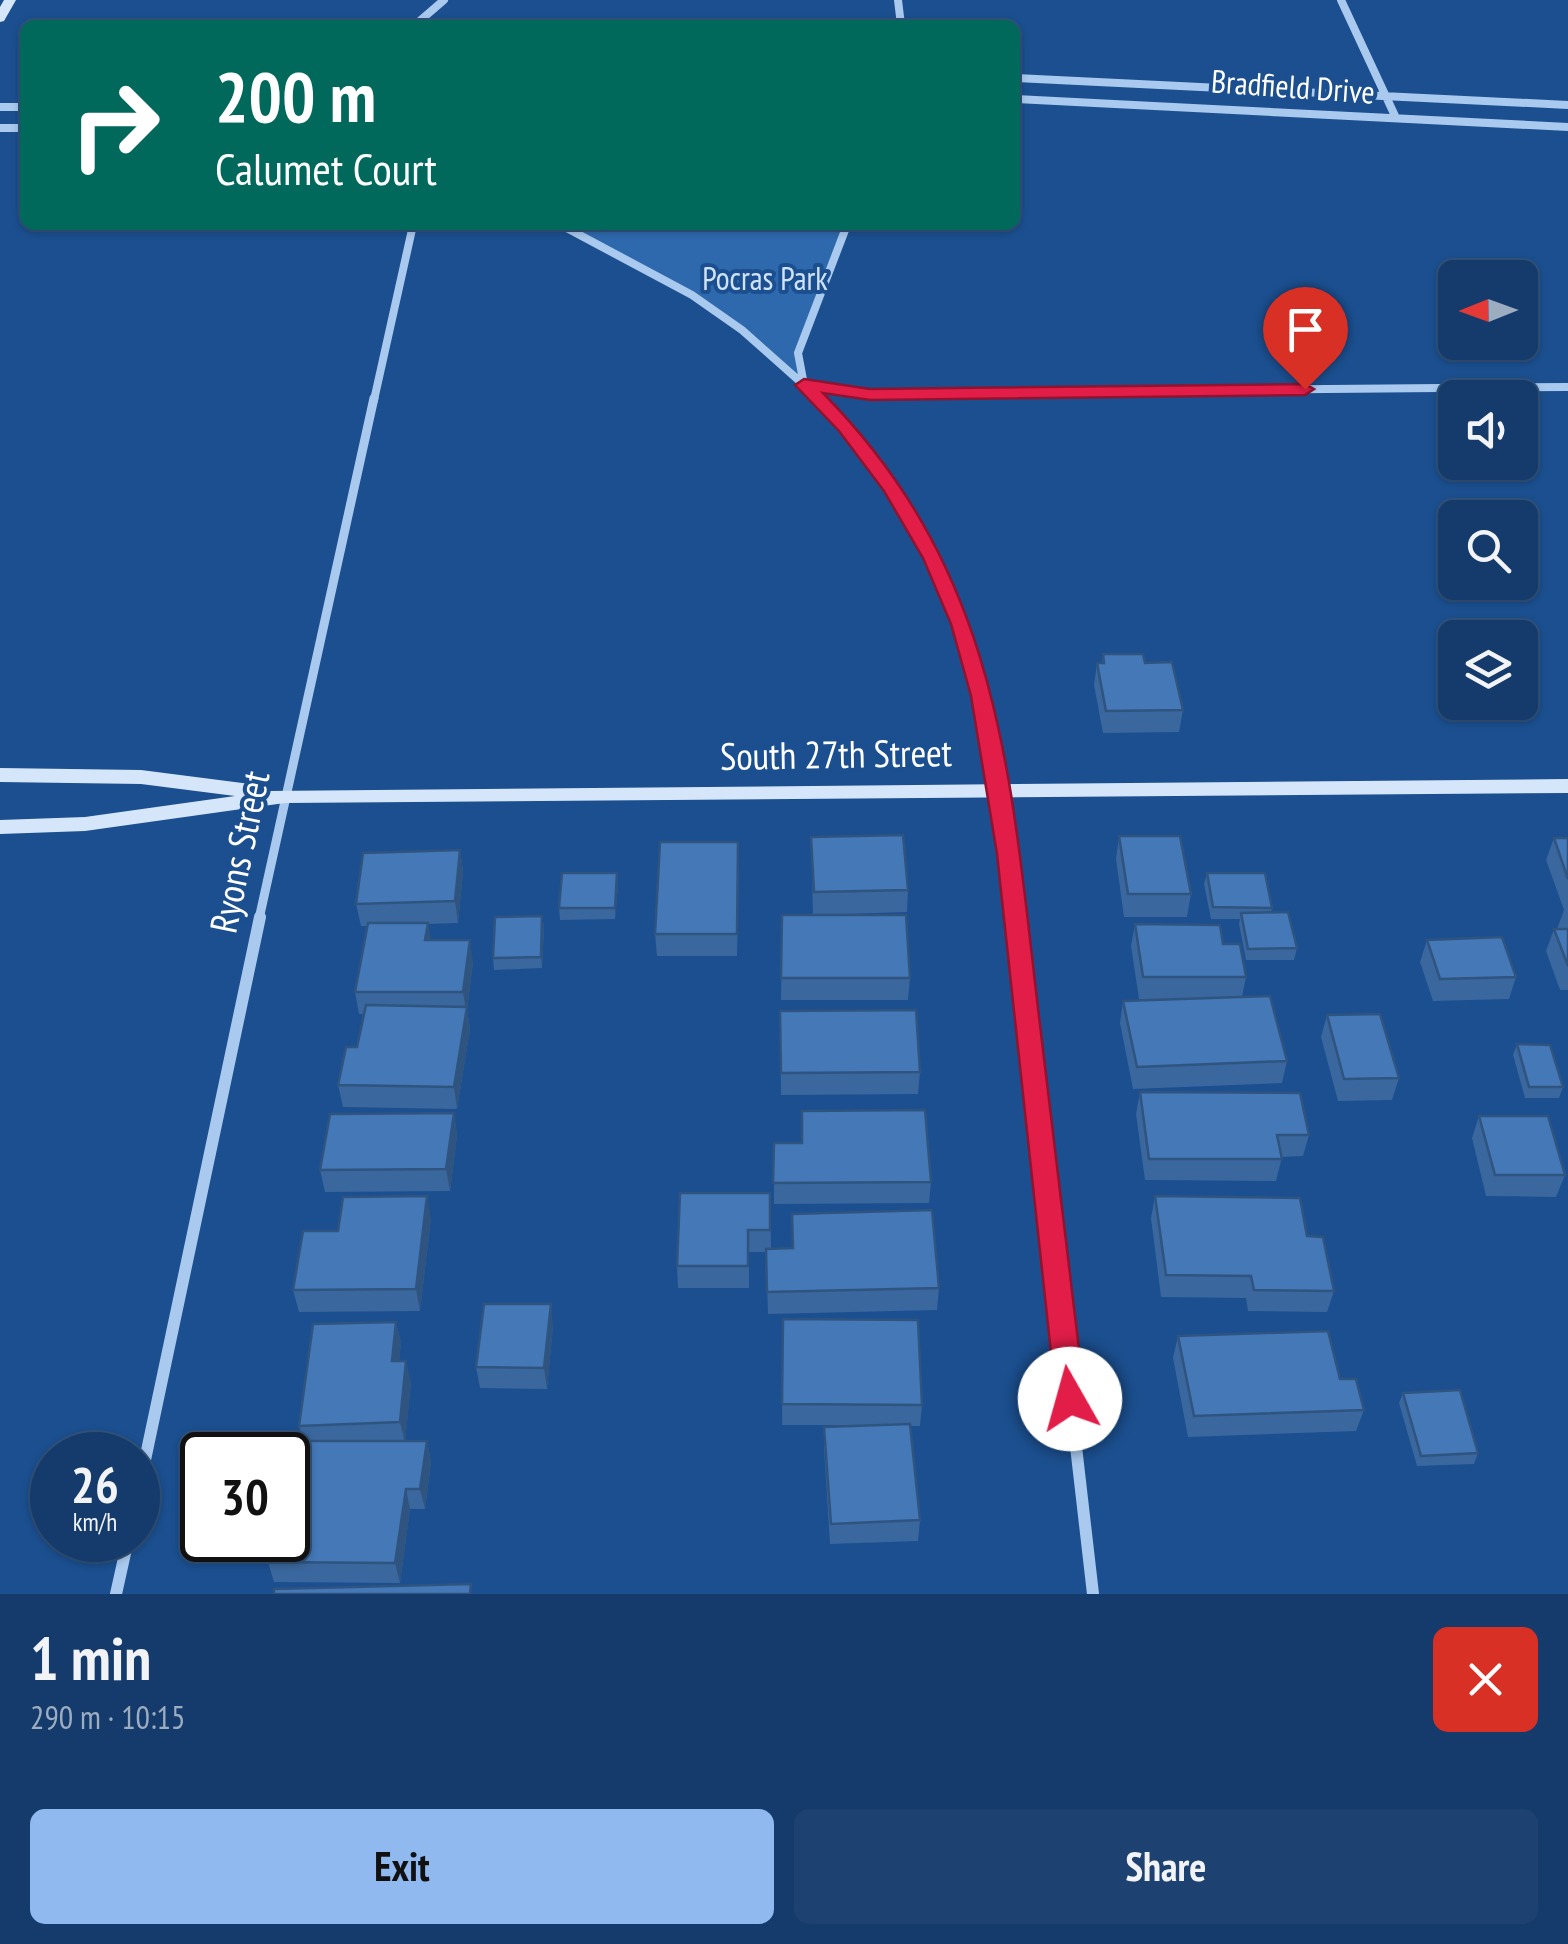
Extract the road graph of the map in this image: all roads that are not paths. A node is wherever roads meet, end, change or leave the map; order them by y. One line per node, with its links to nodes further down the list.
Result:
1 (10, 0): 4 (main road)
2 (444, 0): 5 (street)
3 (1341, 0): 7 (street)
4 (0, 18)
5 (421, 20)
6 (1020, 78): 7 (street, Bradfield Drive)
7 (1385, 94): 9 (street, Bradfield Drive); 10 (street)
8 (1020, 99): 10 (street, Bradfield Drive)
9 (1568, 105)
10 (1396, 118): 11 (street, Bradfield Drive)
11 (1568, 127)
12 (412, 230): 20 (street, Ryons Street)
13 (570, 230): 15 (street)
14 (845, 230): 15 (street)
15 (804, 385): 16 (street); 19 (street)
16 (1568, 386)
17 (0, 775): 20 (main road, South 27th Street)
18 (1568, 786): 19 (main road, South 27th Street)
19 (996, 788): 20 (main road, South 27th Street); 25 (street)
20 (285, 796): 21 (main road, South 27th Street); 22 (street, Ryons Street)
21 (0, 828)
22 (151, 1432)
23 (123, 1562): 24 (street)
24 (116, 1594)
25 (1093, 1594)

